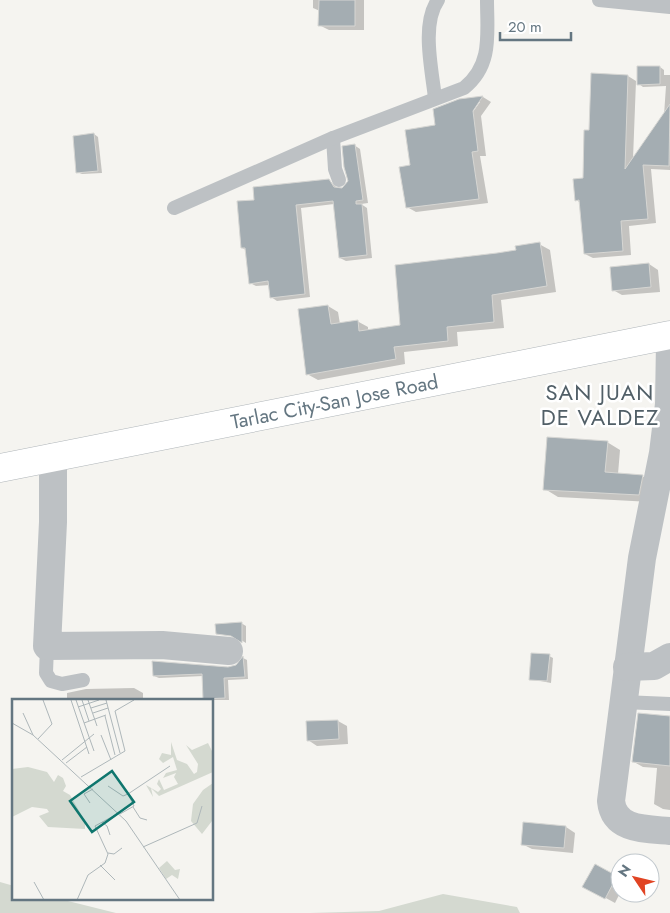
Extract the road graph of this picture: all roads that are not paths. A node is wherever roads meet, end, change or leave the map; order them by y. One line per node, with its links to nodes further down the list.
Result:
1 (438, 0): 5 (lane)
2 (487, 0): 5 (lane)
3 (599, 0): 4 (lane)
4 (670, 7)
5 (435, 98): 6 (lane)
6 (333, 138): 7 (lane); 8 (lane)
7 (339, 180)
8 (174, 208)
9 (670, 335): 12 (main road, Tarlac City-San Jose Road)
10 (670, 342): 11 (street)
11 (666, 453): 17 (street)
12 (53, 457): 13 (main road, Tarlac City-San Jose Road); 14 (street)
13 (0, 468)
14 (47, 646): 15 (street); 18 (lane)
15 (229, 651)
16 (670, 657): 17 (street)
17 (627, 667): 19 (street)
18 (83, 680)
19 (623, 702): 20 (lane); 21 (street)
20 (670, 704)
21 (670, 831)

